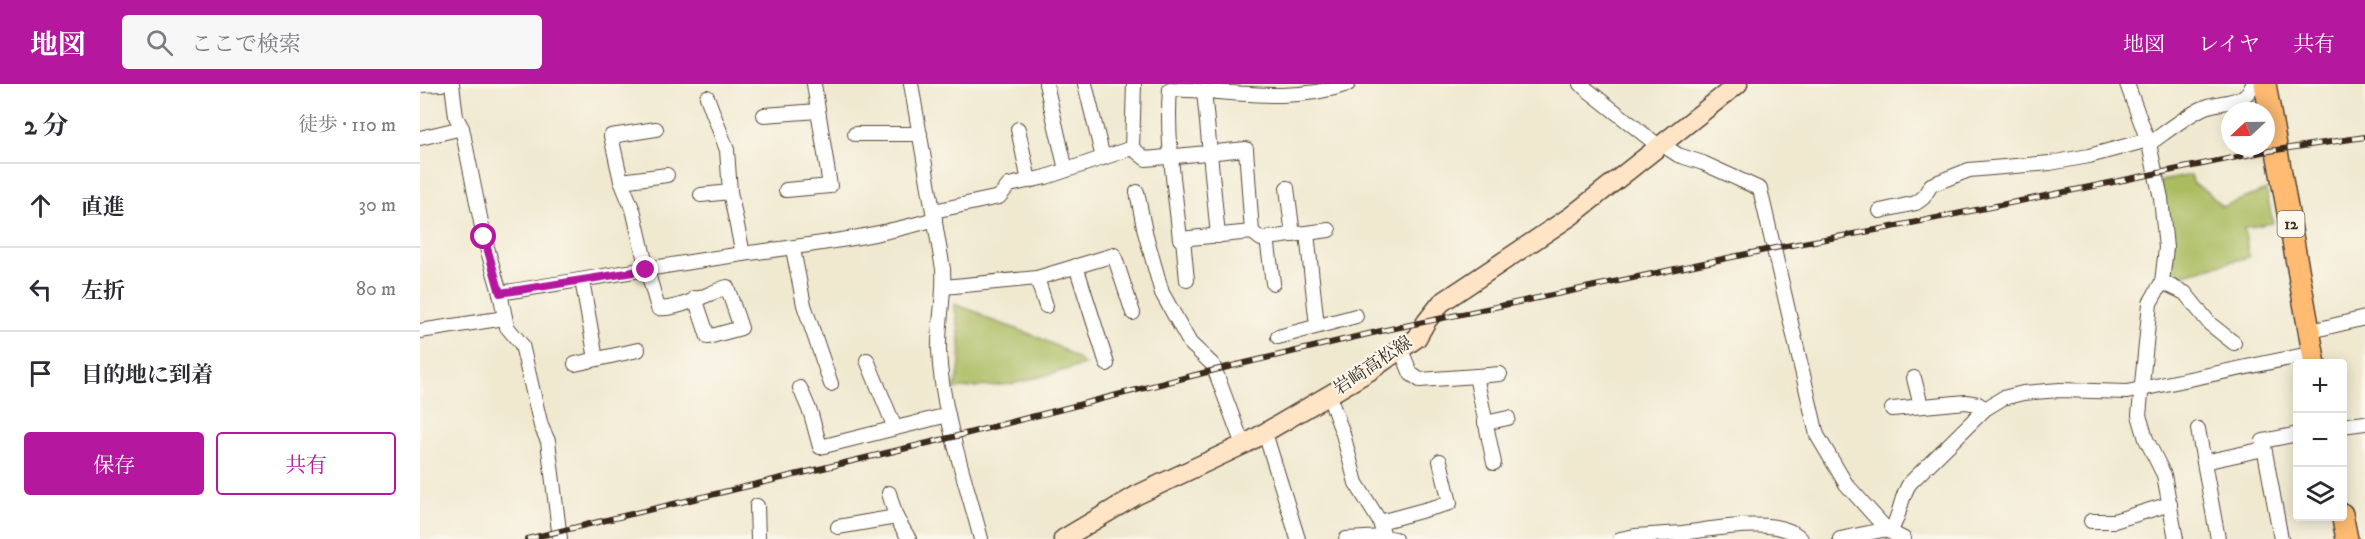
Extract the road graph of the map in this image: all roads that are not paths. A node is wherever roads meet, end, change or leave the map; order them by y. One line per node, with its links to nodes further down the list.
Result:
1 (441, 84): 14 (street)
2 (452, 84): 23 (street)
3 (814, 84): 21 (street)
4 (911, 84): 27 (street)
5 (1046, 84): 35 (street)
6 (1085, 84): 34 (street)
7 (1134, 84): 31 (street)
8 (1348, 84): 18 (street)
9 (1580, 84): 30 (street)
10 (1738, 84): 30 (main road, 岩崎高松線)
11 (2127, 84): 29 (street)
12 (2253, 84): 29 (street)
13 (2265, 84): 71 (main road, 12)
14 (420, 85)
15 (1185, 87): 19 (street); 33 (street)
16 (1227, 88): 17 (street); 19 (street)
17 (1268, 89): 18 (street)
18 (1310, 89)
19 (1204, 91): 32 (street)
20 (707, 97): 41 (street)
21 (818, 111): 22 (street); 40 (street)
22 (764, 115)
23 (462, 128): 28 (street); 63 (street)
24 (656, 129): 37 (street)
25 (1018, 129): 38 (street)
26 (855, 134): 27 (street)
27 (920, 134): 45 (street)
28 (420, 138)
29 (2149, 142): 44 (street); 60 (street)
30 (1662, 146): 76 (main road, 岩崎高松線); 114 (street)
31 (1132, 148): 33 (street); 34 (street)
32 (1210, 153): 33 (street); 47 (street); 50 (street)
33 (1172, 156): 52 (street)
34 (1103, 158): 35 (street)
35 (1066, 171): 38 (street)
36 (667, 175): 37 (street)
37 (621, 181): 56 (street)
38 (1029, 181): 45 (street)
39 (1287, 188): 49 (street)
40 (786, 190)
41 (730, 192): 43 (street); 54 (street)
42 (1137, 192): 101 (street)
43 (701, 195)
44 (1880, 211)
45 (934, 215): 53 (street); 62 (street)
46 (1329, 230): 48 (street)
47 (1252, 232): 50 (street); 51 (street)
48 (1307, 233): 49 (street); 70 (street)
49 (1293, 235): 51 (street)
50 (1218, 236): 52 (street)
51 (1267, 238): 61 (street)
52 (1184, 239): 59 (street)
53 (792, 249): 54 (street); 85 (street)
54 (743, 254): 56 (street)
55 (1076, 266): 57 (street); 66 (street); 81 (street)
56 (646, 270): 58 (street); 64 (street)
57 (1037, 278): 62 (street); 65 (street)
58 (582, 280): 63 (street); 78 (street)
59 (1187, 280)
60 (2162, 282): 74 (street); 87 (street)
61 (1273, 283)
62 (944, 287): 92 (street)
63 (500, 293): 68 (street)
64 (695, 298)
65 (1046, 306)
66 (1133, 313)
67 (1356, 316): 70 (street)
68 (505, 318): 72 (street); 116 (street)
69 (2365, 318): 71 (street)
70 (1317, 327): 73 (street)
71 (2311, 331): 77 (main road, 12)
72 (420, 332)
73 (1278, 337)
74 (2234, 343)
75 (638, 350): 78 (street)
76 (1401, 350): 83 (street); 88 (main road, 岩崎高松線)
77 (2314, 358): 87 (street)
78 (596, 359): 80 (street)
79 (867, 360): 97 (street)
80 (575, 364)
81 (1107, 364)
82 (1500, 374): 83 (street)
83 (1476, 376): 94 (street)
84 (1914, 378): 89 (street)
85 (831, 384)
86 (800, 388): 97 (street)
87 (2141, 389): 91 (street); 107 (street)
88 (1329, 396): 99 (main road, 岩崎高松線); 112 (street)
89 (1921, 406): 90 (street); 91 (street)
90 (1892, 409)
91 (1985, 410): 114 (street)
92 (948, 415): 97 (street); 119 (street)
93 (1508, 418): 94 (street)
94 (1485, 423): 105 (street)
95 (2365, 423): 96 (street)
96 (2347, 425)
97 (895, 428)
98 (2198, 429): 104 (street)
99 (1265, 433): 101 (main road, 岩崎高松線); 121 (street)
100 (2293, 435): 102 (street)
101 (1243, 445): 120 (main road, 岩崎高松線)
102 (2264, 449): 104 (street); 129 (street)
103 (1440, 461): 112 (street)
104 (2204, 462): 128 (street)
105 (1494, 463)
106 (889, 493): 109 (street)
107 (2169, 504): 110 (street); 127 (street)
108 (757, 506): 117 (street)
109 (896, 517): 113 (street); 118 (street)
110 (2091, 521)
111 (2344, 521): 130 (main road)
112 (1380, 522): 115 (street)
113 (838, 527)
114 (1888, 531): 125 (street); 126 (street)
115 (1389, 538): 122 (street)
116 (560, 539)
117 (758, 539)
118 (909, 539)
119 (981, 539)
120 (1063, 539)
121 (1298, 539)
122 (1346, 539)
123 (1620, 539): 124 (street)
124 (1801, 539)
125 (1840, 539)
126 (1905, 539)
127 (2176, 539)
128 (2218, 539)
129 (2281, 539)
130 (2347, 539)

